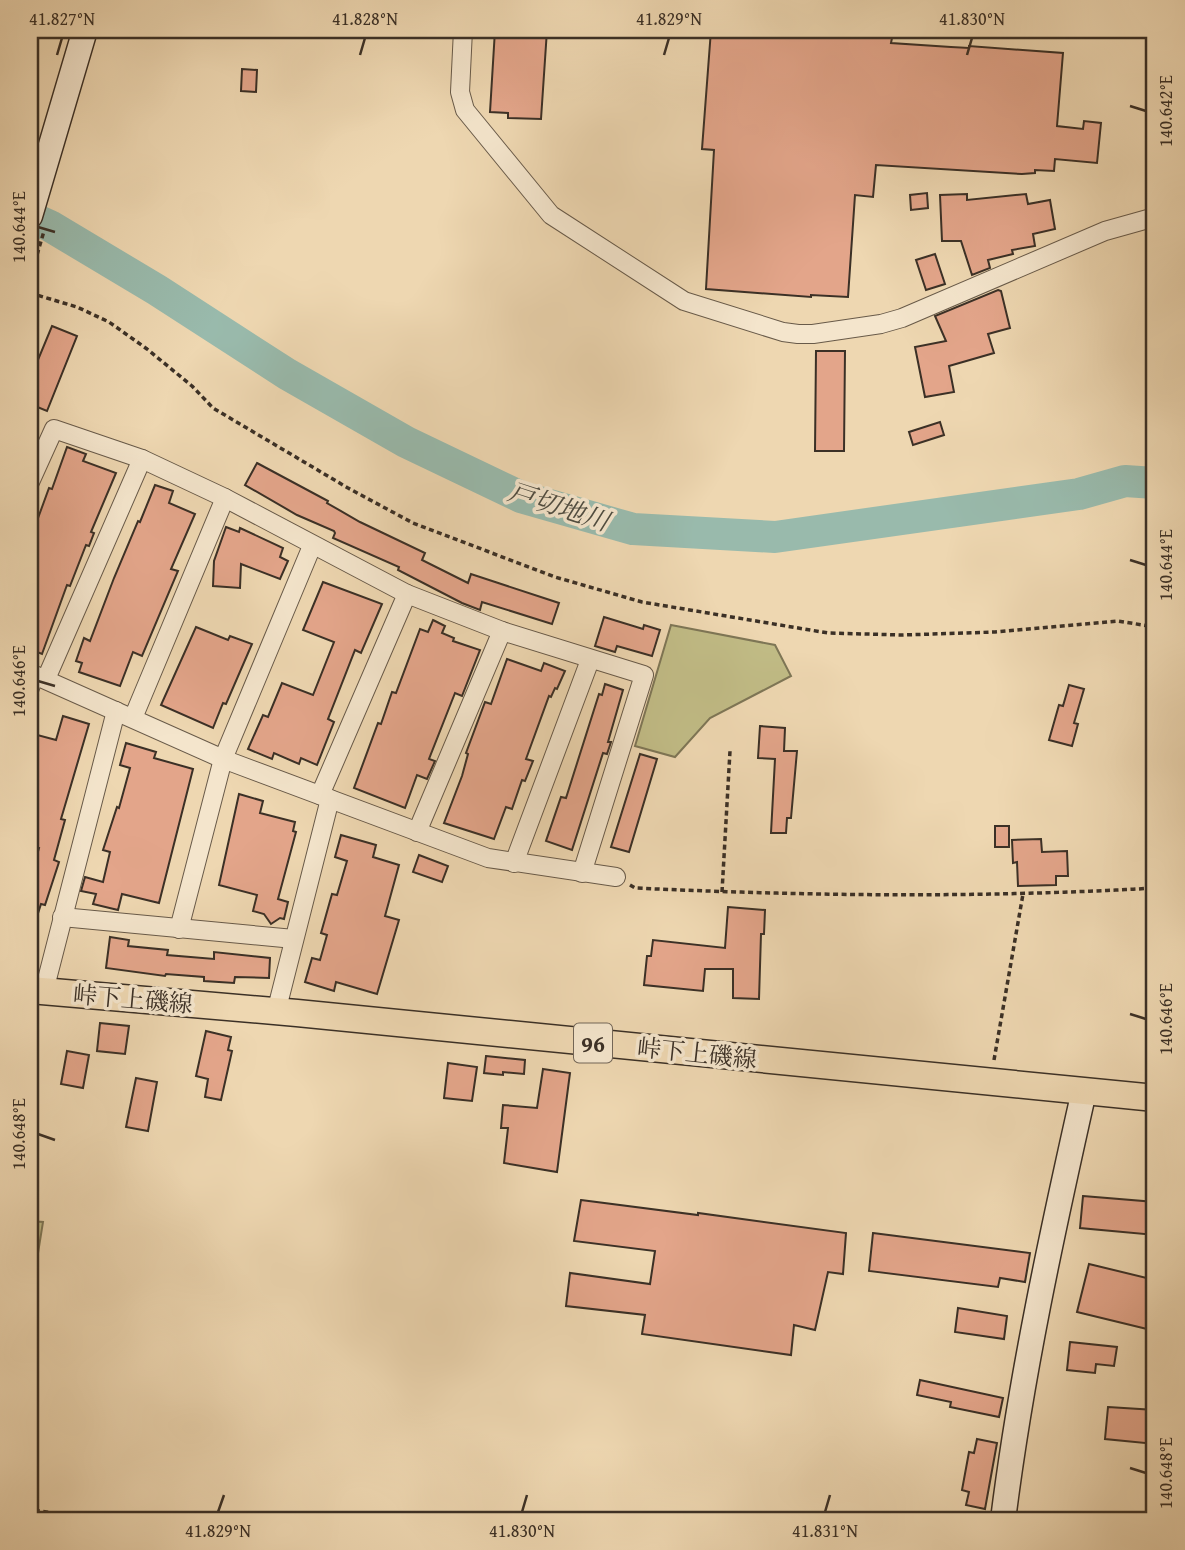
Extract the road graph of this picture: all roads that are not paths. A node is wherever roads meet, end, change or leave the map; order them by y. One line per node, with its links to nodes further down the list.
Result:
1 (85, 30): 3 (street)
2 (463, 30): 4 (street)
3 (30, 216)
4 (1155, 218)
5 (142, 459): 6 (street); 7 (street); 12 (street)
6 (30, 482)
7 (225, 498): 8 (street); 14 (street)
8 (312, 546): 9 (street); 15 (street)
9 (407, 594): 10 (street); 16 (street)
10 (502, 631): 11 (street); 17 (street)
11 (590, 660): 18 (street); 19 (street)
12 (38, 676): 13 (lane); 14 (street)
13 (30, 701)
14 (124, 714): 15 (street); 21 (street)
15 (223, 759): 16 (street); 22 (street)
16 (325, 797): 17 (street); 23 (street)
17 (417, 832): 18 (street)
18 (514, 863): 19 (street)
19 (582, 873): 20 (street)
20 (616, 877)
21 (62, 917): 22 (street); 24 (street)
22 (179, 929): 23 (street)
23 (294, 939): 25 (street)
24 (37, 991): 25 (main road, 峠下上磯線 / 96)
25 (276, 1012): 26 (main road, 峠下上磯線 / 96)
26 (1084, 1091): 27 (main road, 峠下上磯線 / 96); 28 (street)
27 (1155, 1098)
28 (1003, 1520)

